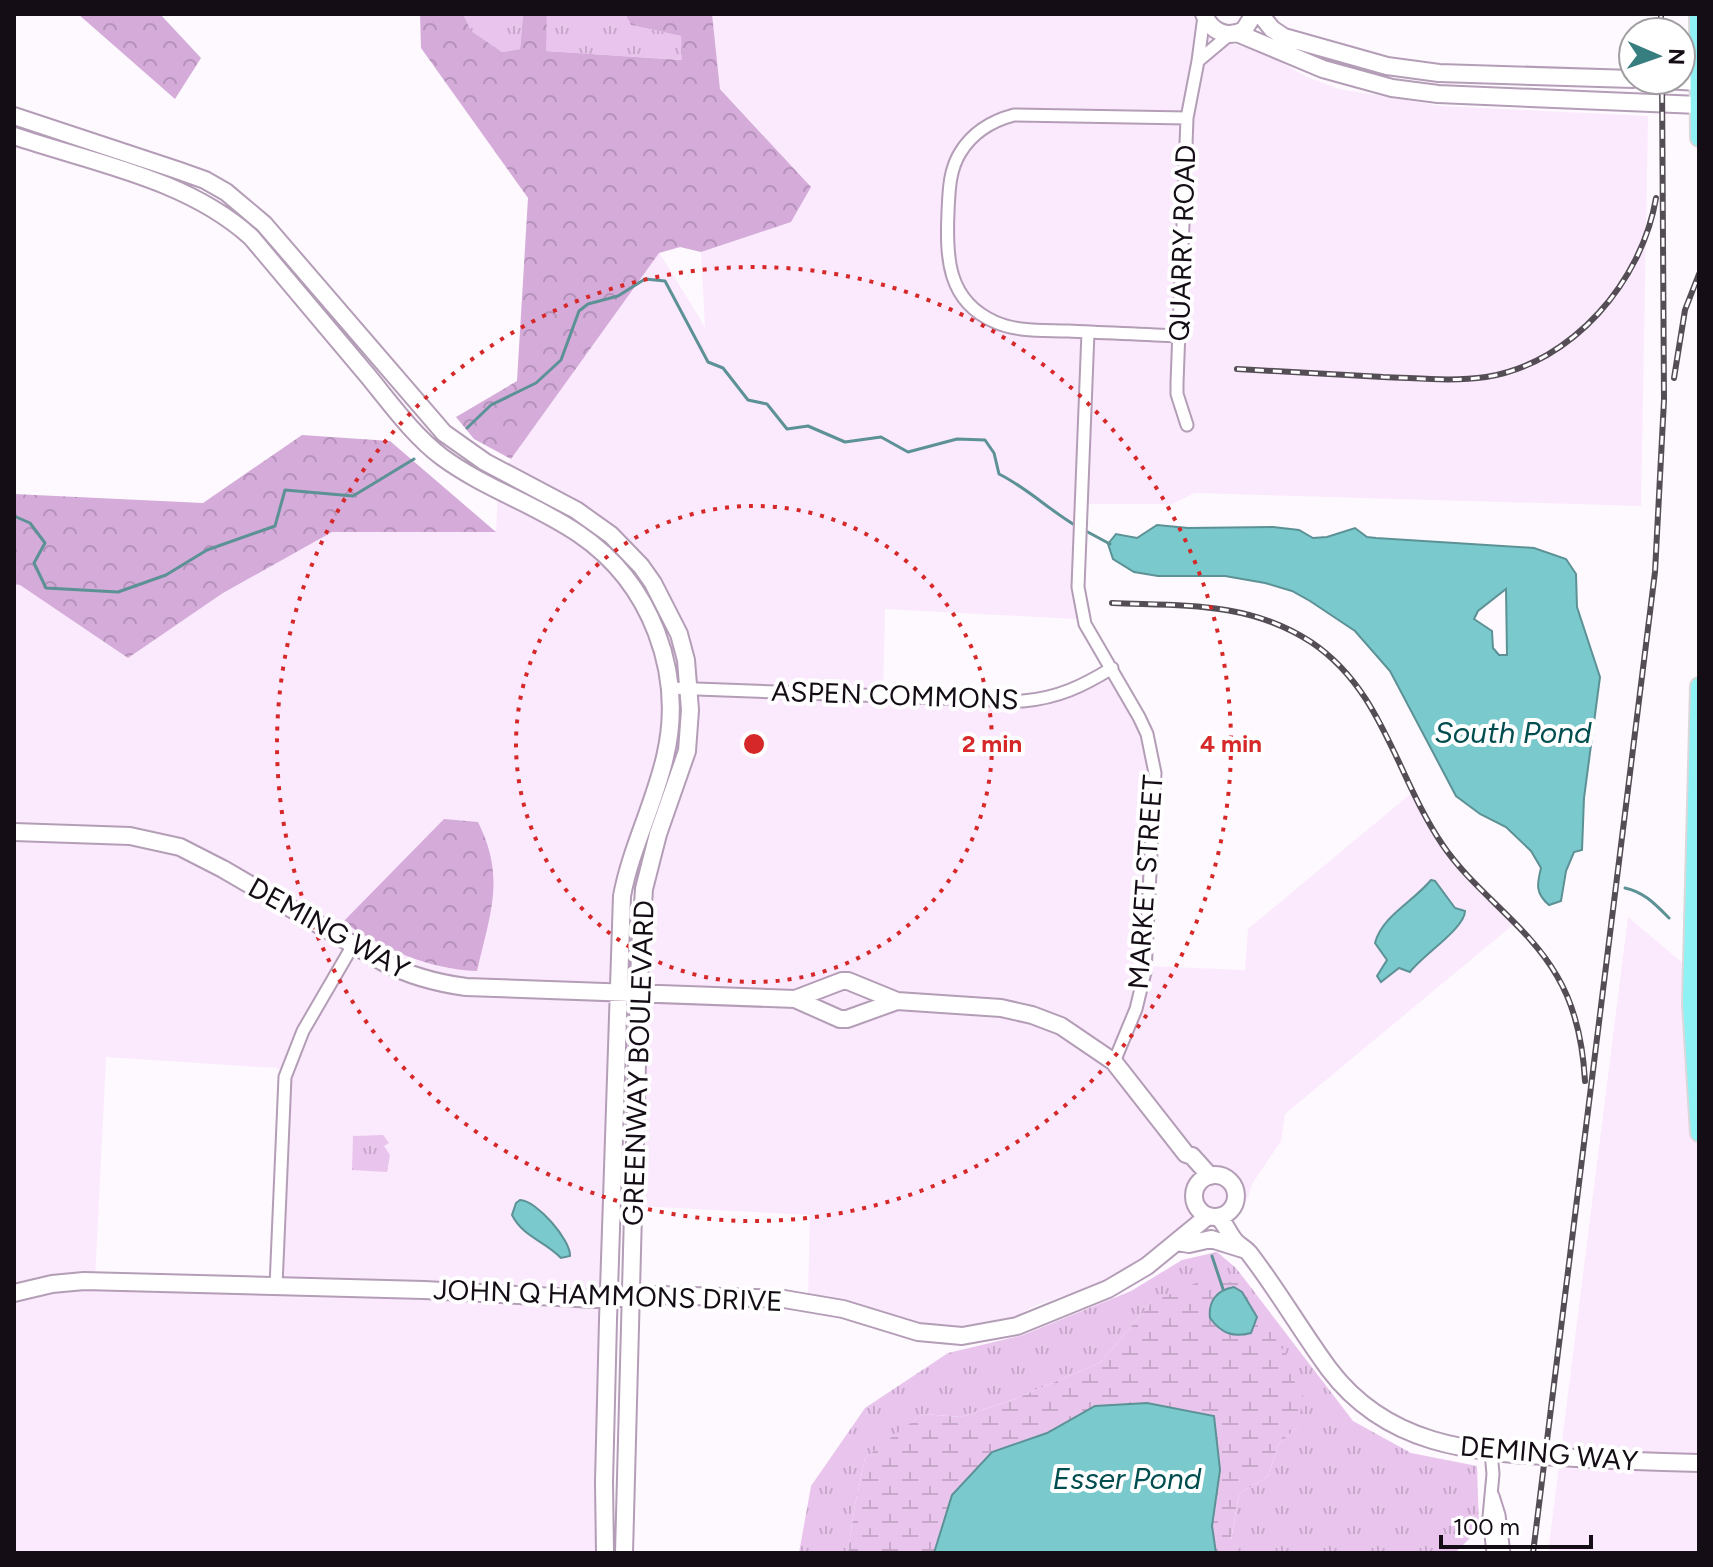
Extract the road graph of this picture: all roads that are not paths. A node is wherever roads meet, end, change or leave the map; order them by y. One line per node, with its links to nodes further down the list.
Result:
1 (1257, 14): 4 (street); 6 (street)
2 (1698, 14): 7 (main road)
3 (1204, 15): 4 (street); 5 (street, QUARRY ROAD)
4 (1233, 34): 5 (street); 8 (street)
5 (1198, 61): 10 (street, QUARRY ROAD)
6 (1617, 79)
7 (1699, 82): 8 (main road)
8 (1699, 105): 12 (main road)
9 (14, 116): 19 (street, GREENWAY BOULEVARD)
10 (1187, 118): 13 (street); 14 (street, QUARRY ROAD)
11 (14, 136): 18 (street, GREENWAY BOULEVARD)
12 (1699, 138)
13 (1088, 332): 14 (street); 16 (street, MARKET STREET)
14 (1178, 336): 15 (street, QUARRY ROAD)
15 (1187, 425)
16 (1112, 668): 19 (street, ASPEN COMMONS); 26 (street, MARKET STREET)
17 (1699, 686): 27 (main road)
18 (670, 688): 19 (street, ASPEN COMMONS); 22 (street, GREENWAY BOULEVARD)
19 (690, 688): 23 (street, GREENWAY BOULEVARD)
20 (14, 832): 21 (street, DEMING WAY)
21 (353, 945): 22 (street, DEMING WAY); 32 (street)
22 (618, 992): 23 (street, DEMING WAY); 35 (street, GREENWAY BOULEVARD)
23 (638, 993): 24 (street, DEMING WAY); 34 (street, GREENWAY BOULEVARD)
24 (795, 999): 25 (street, DEMING WAY); 25 (street, DEMING WAY)
25 (897, 1001): 26 (street, DEMING WAY)
26 (1114, 1062): 28 (street, DEMING WAY)
27 (1699, 1133)
28 (1204, 1181): 29 (street); 29 (street)
29 (1214, 1211): 30 (street, JOHN Q HAMMONS DRIVE); 31 (street, DEMING WAY)
30 (1176, 1242): 31 (street); 34 (street, JOHN Q HAMMONS DRIVE)
31 (1247, 1250): 36 (street, DEMING WAY)
32 (276, 1286): 33 (street, JOHN Q HAMMONS DRIVE); 35 (street, JOHN Q HAMMONS DRIVE)
33 (14, 1293)
34 (631, 1295): 35 (street, JOHN Q HAMMONS DRIVE); 40 (street, GREENWAY BOULEVARD)
35 (609, 1298): 39 (street, GREENWAY BOULEVARD)
36 (1491, 1452): 37 (street, DEMING WAY); 38 (street)
37 (1699, 1463)
38 (1491, 1492): 41 (street); 42 (street)
39 (605, 1553)
40 (624, 1553)
41 (1493, 1553)
42 (1504, 1553)

